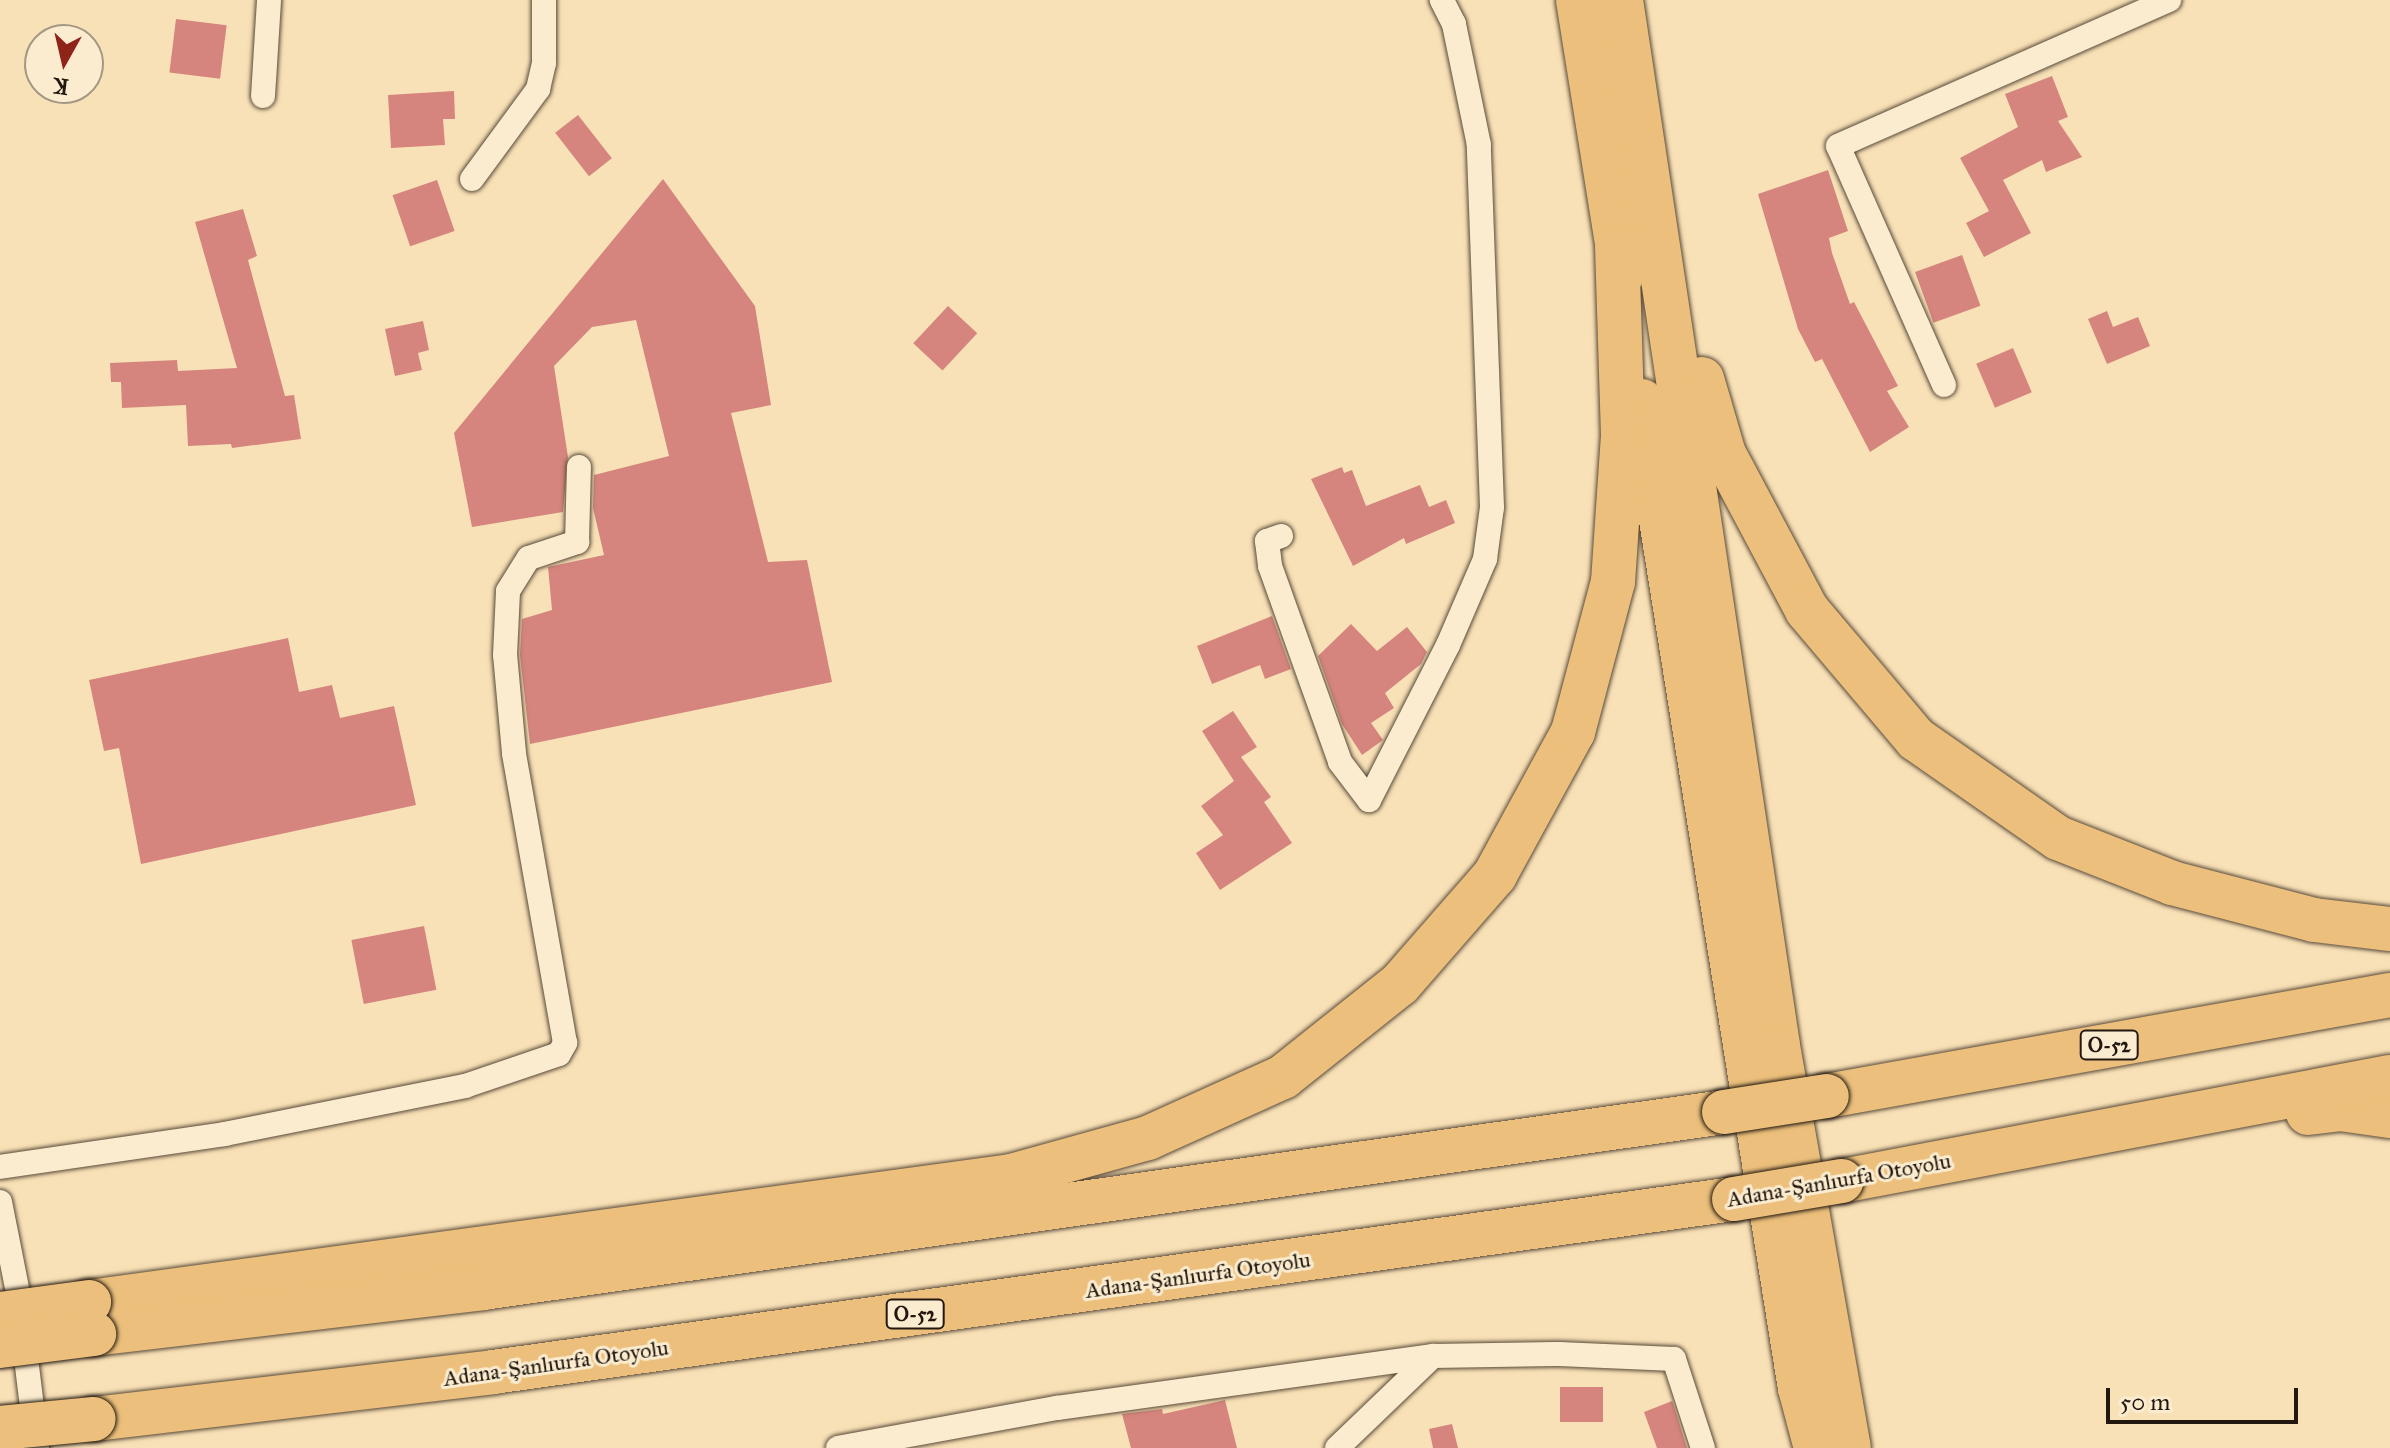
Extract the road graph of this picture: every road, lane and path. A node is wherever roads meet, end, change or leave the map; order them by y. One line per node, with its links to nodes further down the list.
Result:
1 (269, 0): 7 (street)
2 (544, 0): 8 (street)
3 (1442, 0): 13 (street)
4 (1578, 0): 10 (highway)
5 (1621, 0): 9 (highway)
6 (2169, 0): 11 (street)
7 (263, 96)
8 (472, 179)
9 (1656, 223): 14 (highway); 31 (highway)
10 (1617, 246): 22 (highway); 30 (highway)
11 (1944, 385)
12 (579, 467): 18 (street)
13 (1281, 536)
14 (2390, 929)
15 (2390, 995): 22 (highway, O-52, bridge)
16 (2390, 1077): 19 (highway, Adana-Şanlıurfa Otoyolu / O-52)
17 (2390, 1116): 19 (highway)
18 (0, 1167)
19 (1842, 1181): 25 (highway, Adana-Şanlıurfa Otoyolu / O-52, bridge)
20 (0, 1202): 26 (street)
21 (0, 1314): 22 (highway, bridge)
22 (92, 1318): 23 (highway, O-52, bridge)
23 (0, 1346)
24 (1433, 1356): 27 (street); 28 (street); 29 (street)
25 (0, 1428)
26 (37, 1448)
27 (838, 1448)
28 (1337, 1448)
29 (1703, 1448)
30 (1816, 1448)
31 (1849, 1448)

